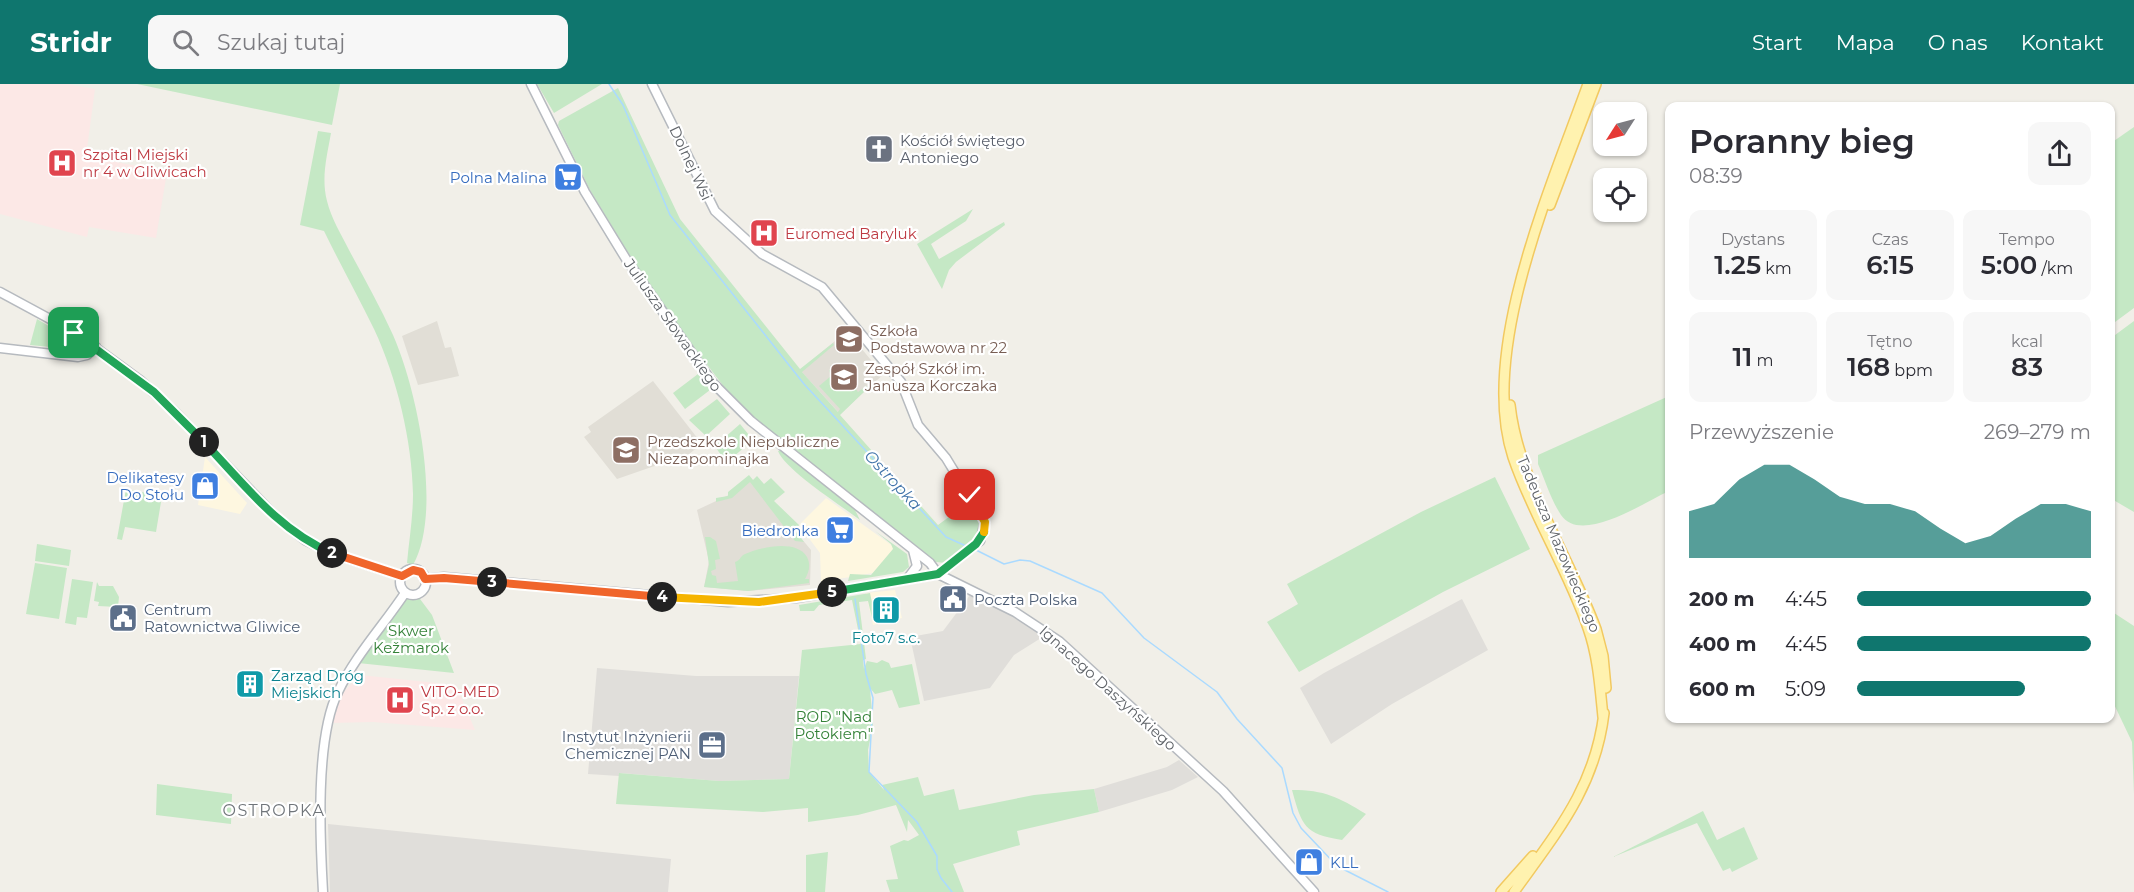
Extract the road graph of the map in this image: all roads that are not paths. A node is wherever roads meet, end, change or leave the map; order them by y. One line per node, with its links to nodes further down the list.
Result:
1 (531, 84): 9 (main road, Juliusza Słowackiego)
2 (652, 84): 10 (main road, Dolnej Wsi)
3 (1588, 84): 6 (main road, Tadeusza Mazowieckiego)
4 (1596, 84): 6 (main road, Tadeusza Mazowieckiego)
5 (0, 292): 7 (main road)
6 (1515, 305): 19 (main road, Tadeusza Mazowieckiego)
7 (96, 347): 8 (main road); 14 (main road)
8 (0, 348)
9 (913, 550): 11 (main road, Juliusza Słowackiego); 15 (main road)
10 (955, 562): 12 (main road); 17 (main road)
11 (930, 563): 12 (main road, Juliusza Słowackiego); 13 (main road, Juliusza Słowackiego)
12 (946, 567): 13 (main road)
13 (938, 574): 15 (main road); 17 (main road, Ignacego Daszyńskiego)
14 (402, 576): 16 (main road); 18 (main road)
15 (908, 578): 16 (main road)
16 (425, 579): 18 (main road)
17 (961, 585): 21 (main road, Ignacego Daszyńskiego)
18 (405, 593): 20 (main road)
19 (1565, 819): 22 (main road, Tadeusza Mazowieckiego); 23 (main road, Tadeusza Mazowieckiego)
20 (323, 892)
21 (1314, 892)
22 (1501, 892)
23 (1514, 892)

